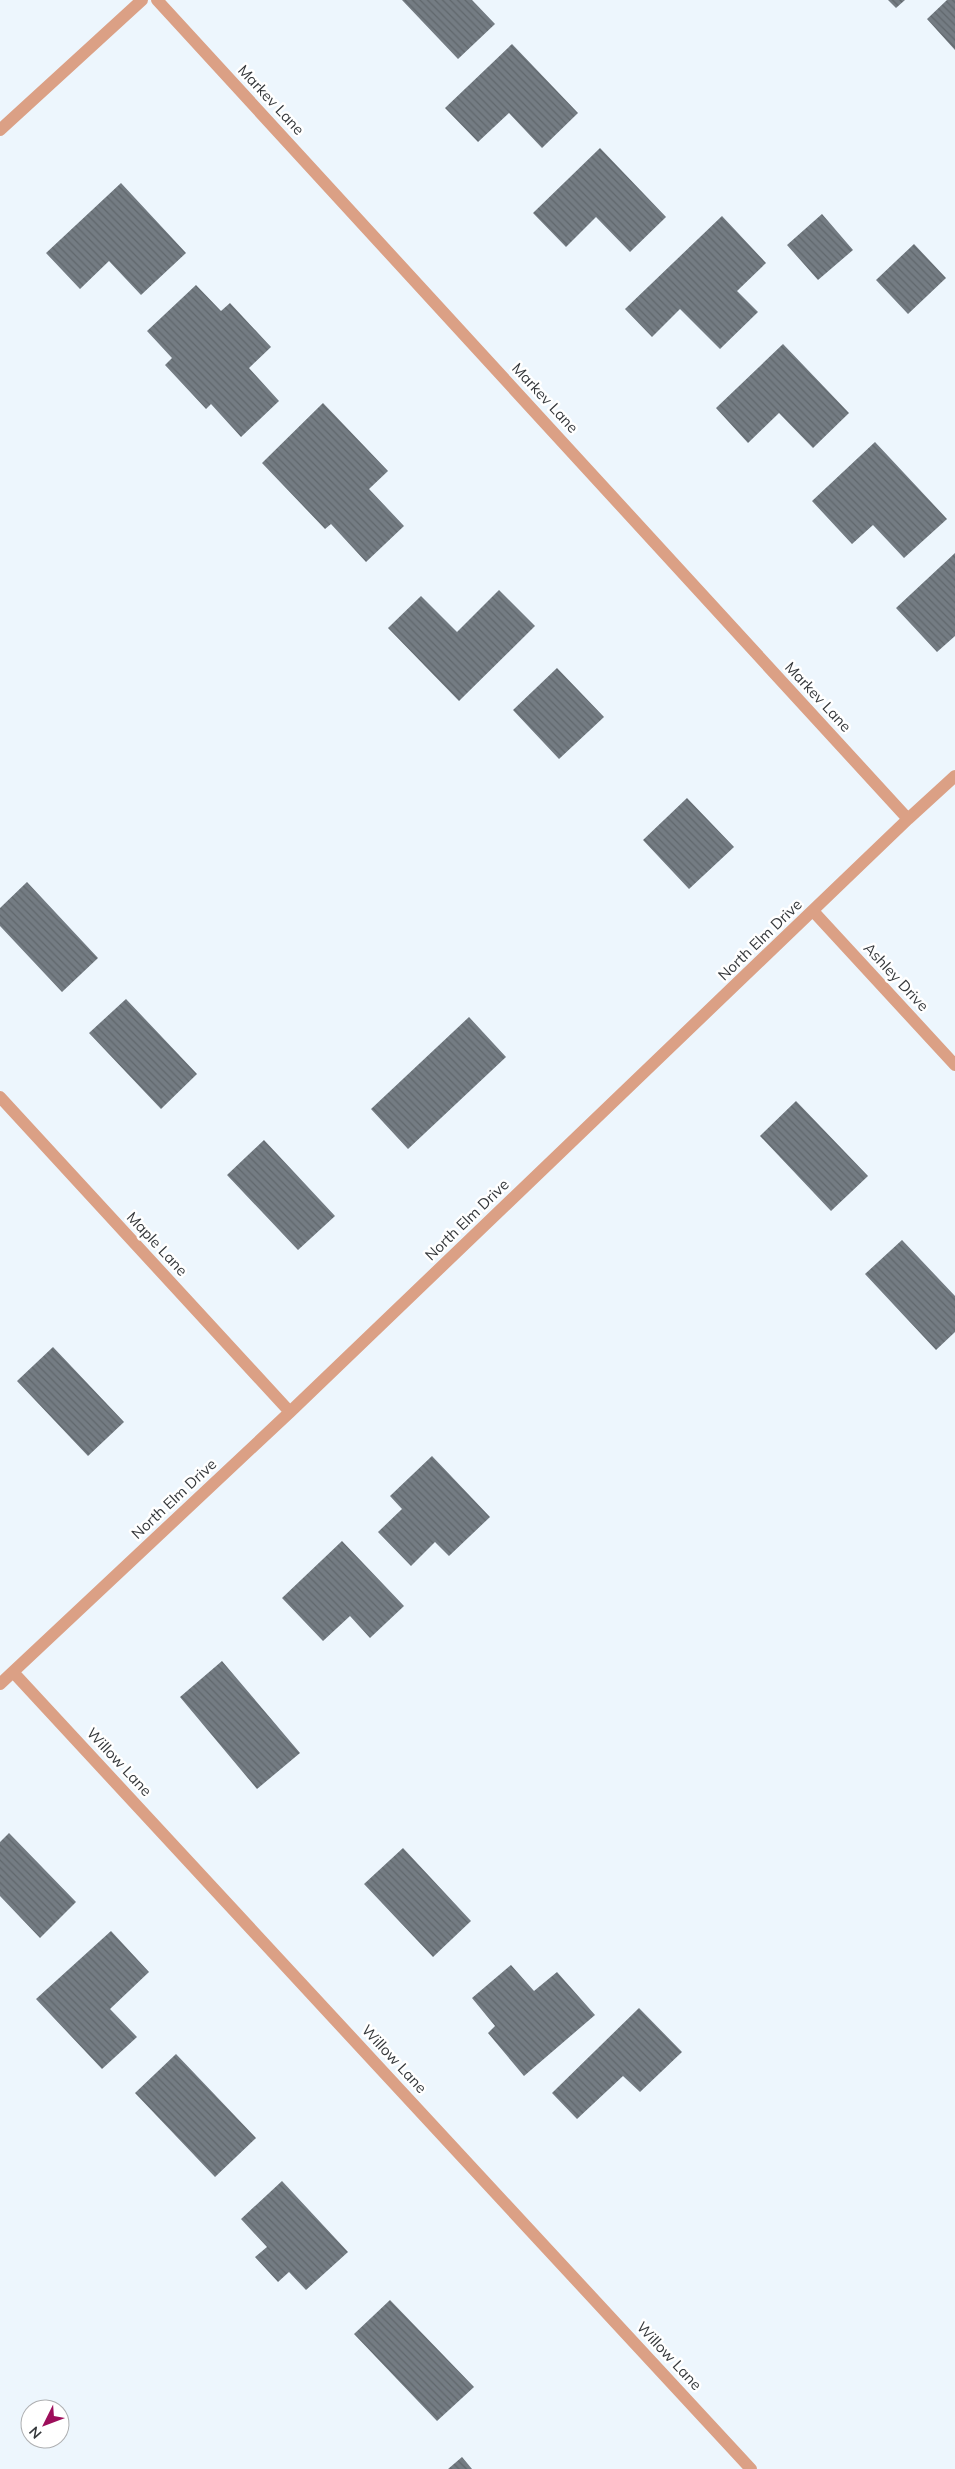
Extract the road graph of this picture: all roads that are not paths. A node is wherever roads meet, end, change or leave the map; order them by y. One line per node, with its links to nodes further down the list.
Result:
1 (142, 0): 3 (street)
2 (158, 0): 5 (street, Markev Lane)
3 (0, 130)
4 (955, 776): 5 (street, North Elm Drive)
5 (908, 818): 6 (street, North Elm Drive)
6 (814, 911): 7 (street, Ashley Drive); 9 (street, North Elm Drive)
7 (955, 1065)
8 (0, 1097): 9 (street, Maple Lane)
9 (290, 1412): 10 (street, North Elm Drive)
10 (13, 1672): 11 (street, North Elm Drive); 12 (street, Willow Lane)
11 (0, 1684)
12 (751, 2469)

